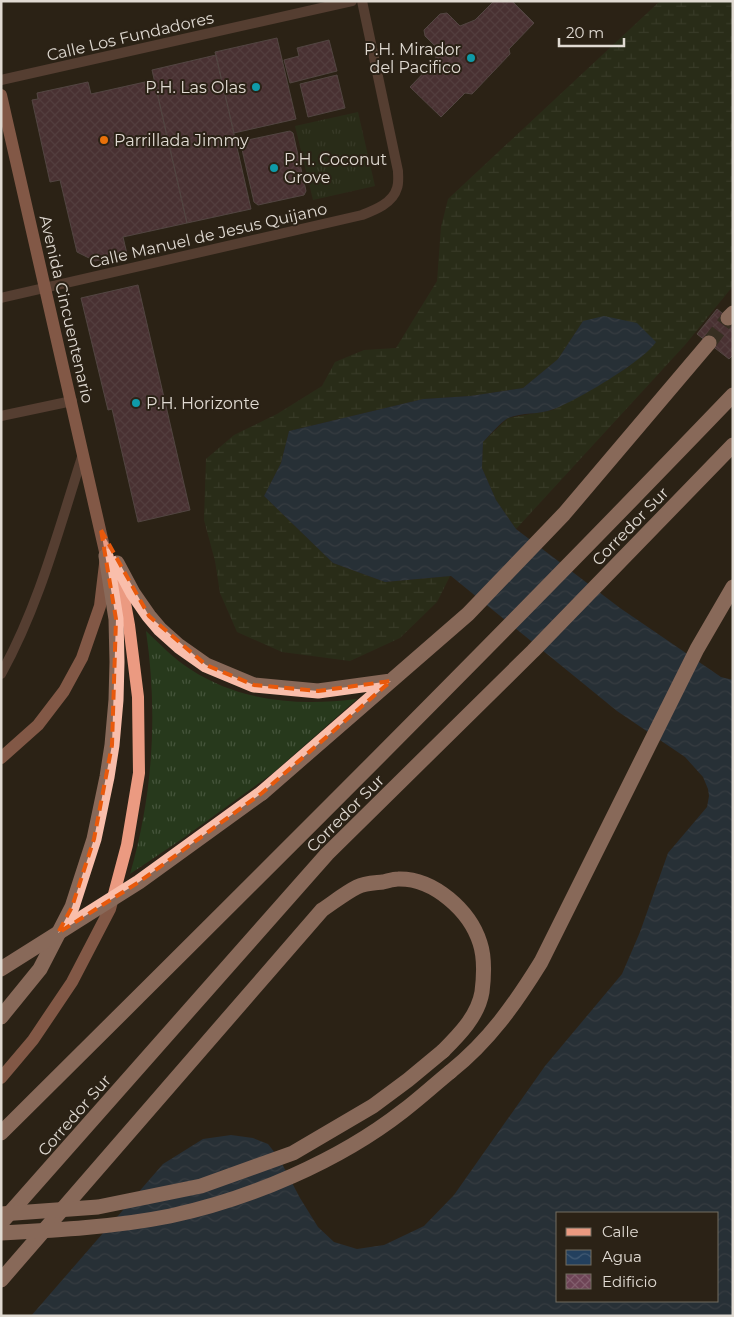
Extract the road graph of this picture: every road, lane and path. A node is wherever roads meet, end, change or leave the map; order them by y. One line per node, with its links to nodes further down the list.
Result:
1 (352, 1): 3 (street, Calle Los Fundadores)
2 (362, 1): 5 (street, Calle Manuel de Jesus Quijano)
3 (1, 80)
4 (1, 95): 5 (main road, Avenida Cincuentenario)
5 (45, 288): 6 (street, Calle Manuel de Jesus Quijano); 9 (main road, Avenida Cincuentenario)
6 (1, 298)
7 (709, 343): 16 (highway)
8 (733, 395): 21 (highway, Corredor Sur)
9 (72, 401): 10 (street); 12 (main road, Avenida Cincuentenario)
10 (1, 416)
11 (733, 446): 23 (highway, Corredor Sur)
12 (83, 453): 13 (main road, Avenida Cincuentenario); 15 (street)
13 (112, 560): 16 (highway); 17 (main road); 19 (highway); 20 (main road, Avenida Cincuentenario)
14 (733, 587): 24 (highway, bridge)
15 (1, 674)
16 (391, 681): 18 (highway, bridge)
17 (1, 758)
18 (1, 969)
19 (1, 1018)
20 (1, 1078)
21 (1, 1133)
22 (1, 1214): 25 (highway, bridge)
23 (1, 1223)
24 (1, 1232)
25 (1, 1280)

